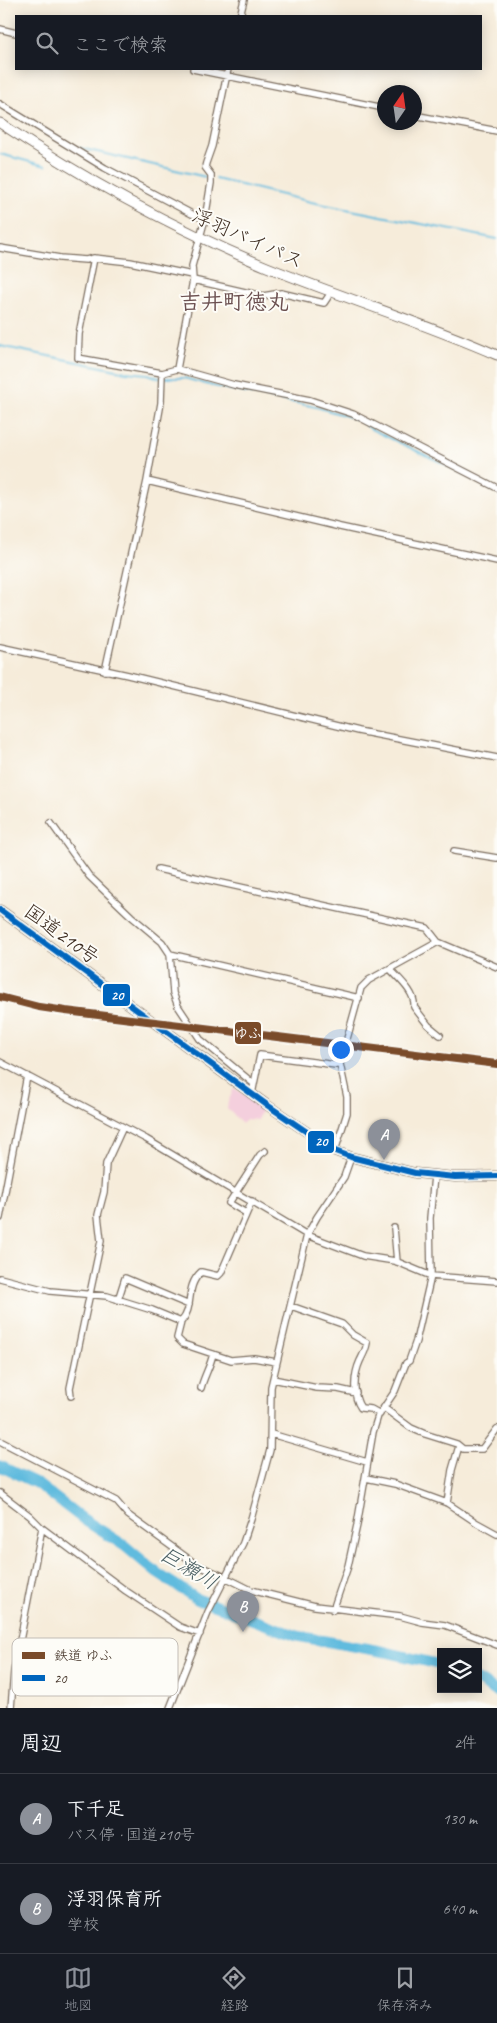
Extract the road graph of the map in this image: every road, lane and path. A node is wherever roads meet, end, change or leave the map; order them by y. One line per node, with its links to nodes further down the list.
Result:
1 (244, 0): 2 (street)
2 (240, 15)
3 (0, 29): 4 (street)
4 (15, 33)
5 (198, 70): 7 (street)
6 (228, 70): 7 (street)
7 (226, 76): 9 (street); 13 (street)
8 (0, 104): 13 (street)
9 (377, 107)
10 (422, 117): 12 (street)
11 (0, 123): 14 (highway, 浮羽バイパス)
12 (497, 131)
13 (205, 219): 14 (street)
14 (199, 237): 17 (street); 19 (highway, 浮羽バイパス)
15 (0, 248): 16 (street)
16 (94, 258): 17 (street); 21 (street)
17 (192, 278): 18 (street); 20 (street)
18 (328, 297)
19 (497, 355)
20 (177, 368): 21 (street); 23 (street)
21 (162, 375): 22 (street)
22 (147, 481): 24 (street); 26 (street)
23 (497, 488)
24 (497, 561)
25 (0, 647): 26 (street)
26 (105, 671): 27 (street)
27 (497, 758)
28 (51, 823): 34 (street)
29 (454, 851): 30 (street)
30 (497, 858)
31 (158, 869): 33 (street)
32 (0, 910): 43 (highway, 国道210号)
33 (438, 942): 35 (street); 36 (street)
34 (170, 954): 37 (street); 42 (street)
35 (497, 968)
36 (390, 969): 37 (street); 38 (street)
37 (358, 998): 40 (street)
38 (440, 1035)
39 (0, 1062): 41 (street)
40 (340, 1064): 42 (street); 46 (street)
41 (26, 1076): 44 (street); 53 (street)
42 (254, 1084): 43 (street)
43 (252, 1094): 46 (highway, 国道210号)
44 (123, 1127): 50 (street); 60 (street)
45 (265, 1151): 50 (street)
46 (335, 1151): 47 (highway, 国道210号)
47 (351, 1157): 48 (highway, 国道210号); 55 (street)
48 (434, 1176): 49 (highway, 国道210号); 57 (street)
49 (497, 1176)
50 (236, 1191): 51 (street); 52 (street)
51 (252, 1201): 52 (street); 55 (street)
52 (246, 1213): 62 (street)
53 (0, 1218)
54 (394, 1228): 56 (street)
55 (307, 1235): 56 (street); 63 (street)
56 (397, 1262): 57 (street)
57 (431, 1276): 59 (street); 71 (street)
58 (0, 1278): 60 (street)
59 (497, 1281)
60 (91, 1294): 61 (street); 70 (street)
61 (118, 1300): 62 (street); 64 (street)
62 (189, 1305): 64 (street)
63 (291, 1306): 66 (street); 69 (street)
64 (181, 1322): 65 (street)
65 (212, 1354): 66 (street); 68 (street)
66 (276, 1362): 67 (street)
67 (273, 1378): 69 (street); 74 (street)
68 (201, 1388)
69 (356, 1393): 72 (street)
70 (71, 1396)
71 (384, 1408): 72 (street); 76 (street)
72 (380, 1414): 77 (street)
73 (497, 1429): 76 (street)
74 (272, 1434): 77 (street); 83 (street)
75 (0, 1441): 83 (street)
76 (458, 1446): 80 (street)
77 (367, 1462): 78 (street)
78 (366, 1478): 80 (street); 84 (street)
79 (0, 1493): 81 (street)
80 (447, 1503): 82 (street)
81 (42, 1528): 85 (street); 86 (street)
82 (497, 1534)
83 (225, 1577): 84 (street); 85 (street)
84 (333, 1610): 87 (street)
85 (200, 1634): 88 (street)
86 (20, 1638)
87 (497, 1645)
88 (178, 1688)
89 (175, 1696): 90 (street)
90 (170, 1708)

